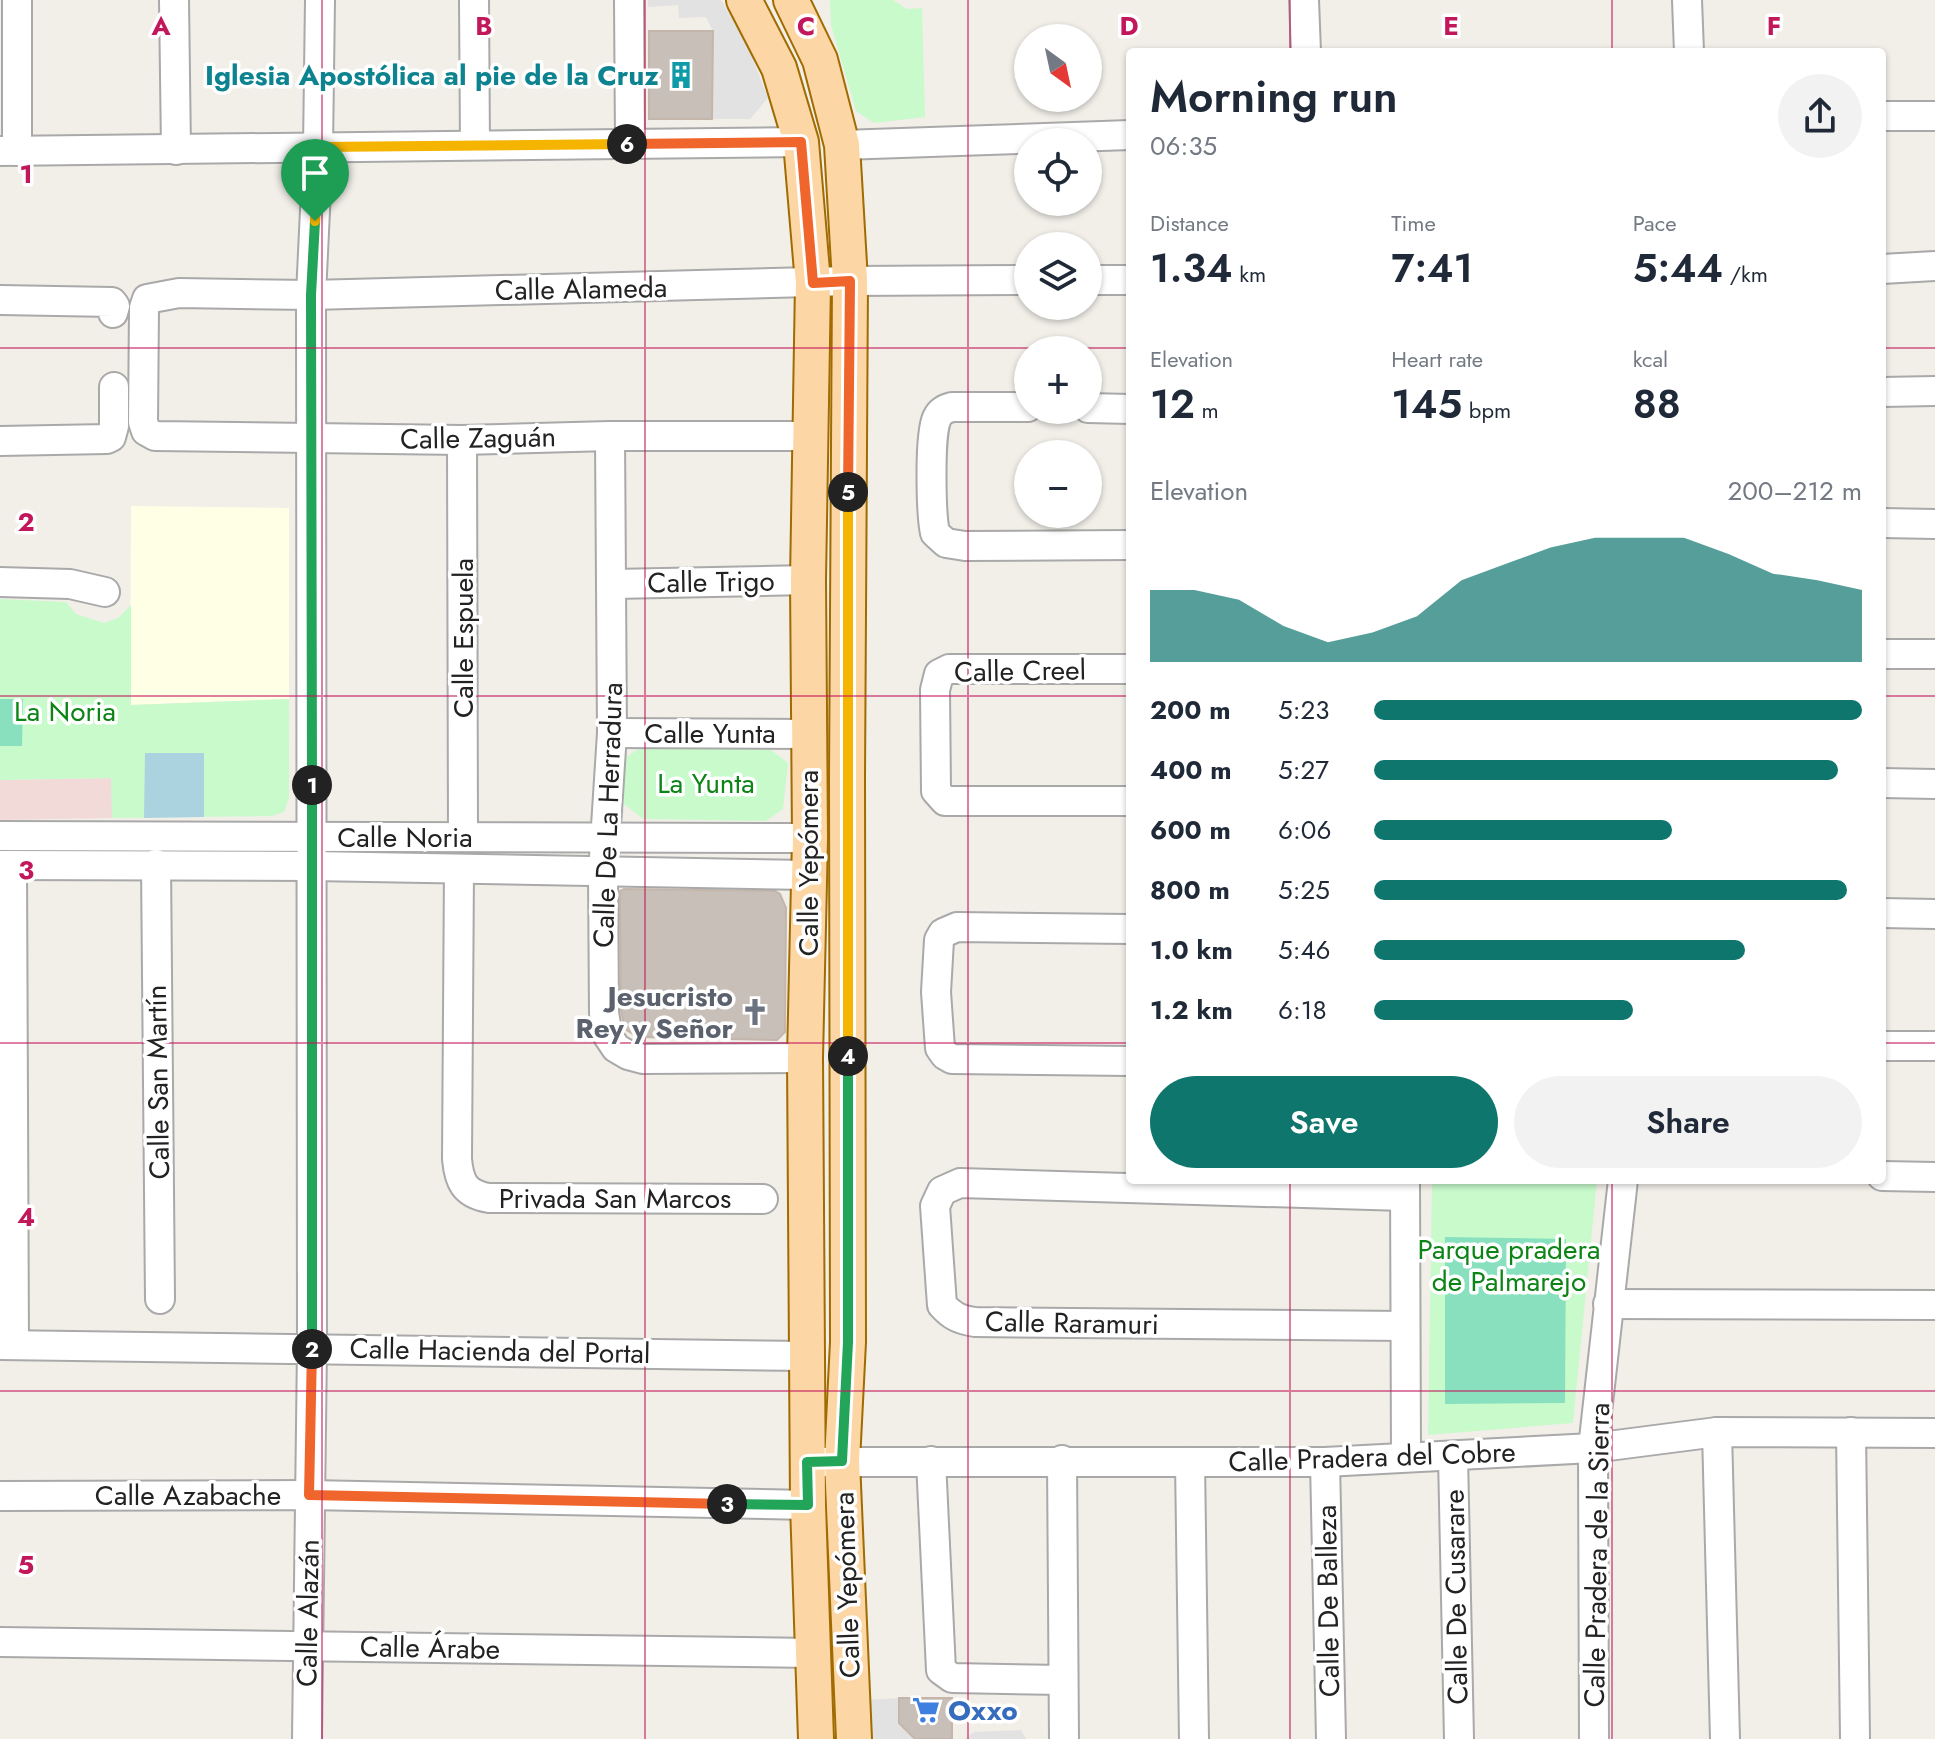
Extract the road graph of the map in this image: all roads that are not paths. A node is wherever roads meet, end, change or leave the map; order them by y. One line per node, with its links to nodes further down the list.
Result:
1 (17, 0): 21 (street)
2 (174, 0): 20 (street)
3 (320, 0): 19 (street, Calle Alazán)
4 (474, 0): 17 (street)
5 (629, 0): 16 (street)
6 (744, 0): 15 (main road, Calle Yepómera)
7 (791, 0): 18 (main road, Calle Yepómera)
8 (1304, 0): 10 (street)
9 (1687, 0): 11 (street)
10 (1306, 48)
11 (1689, 48)
12 (1886, 116): 13 (street)
13 (1935, 116)
14 (1126, 135): 18 (street)
15 (801, 142): 16 (street); 28 (main road, Calle Yepómera)
16 (630, 144): 17 (street)
17 (475, 145): 19 (street)
18 (842, 145): 27 (main road, Calle Yepómera)
19 (318, 147): 20 (street); 29 (street, Calle Alazán)
20 (176, 150): 21 (street)
21 (8, 151)
22 (1935, 266): 23 (street)
23 (1886, 269)
24 (1014, 280): 27 (street, Calle Alameda)
25 (1102, 280): 26 (street)
26 (1126, 280)
27 (850, 281): 28 (street, Calle Alameda); 96 (main road, Calle Yepómera)
28 (813, 283): 29 (street, Calle Alameda); 40 (main road, Calle Yepómera)
29 (311, 295): 38 (street, Calle Alameda); 41 (street, Calle Alazán)
30 (0, 300): 31 (street)
31 (114, 308)
32 (114, 387): 43 (street)
33 (1935, 391): 34 (street)
34 (1886, 392)
35 (1014, 407): 46 (street)
36 (1102, 408): 37 (street)
37 (1126, 409)
38 (146, 431): 41 (street, Calle Zaguán)
39 (610, 436): 40 (street, Calle Zaguán); 42 (street, Calle Zaguán); 49 (street, Calle De La Herradura)
40 (812, 436): 47 (main road, Calle Yepómera)
41 (313, 438): 42 (street, Calle Zaguán); 60 (street, Calle Alazán)
42 (462, 440): 61 (street, Calle Espuela)
43 (0, 441)
44 (1886, 523): 45 (street)
45 (1935, 524)
46 (1126, 545)
47 (808, 580): 49 (street, Calle Trigo); 55 (main road, Calle Yepómera)
48 (0, 582): 50 (street)
49 (613, 584): 54 (street, Calle De La Herradura)
50 (105, 592)
51 (1886, 654): 52 (street)
52 (1935, 654)
53 (1126, 669): 58 (street, Calle Creel)
54 (612, 733): 55 (street, Calle Yunta); 62 (street, Calle De La Herradura)
55 (808, 734): 63 (main road, Calle Yepómera)
56 (1886, 783): 57 (street)
57 (1935, 784)
58 (1126, 801)
59 (0, 836): 60 (street, Calle Noria)
60 (312, 836): 61 (street, Calle Noria); 66 (street, Calle Alazán)
61 (463, 837): 62 (street, Calle Noria)
62 (606, 838): 63 (street, Calle Noria); 68 (street, Calle De La Herradura)
63 (810, 838): 69 (main road, Calle Yepómera)
64 (156, 864): 65 (street, Calle Noria); 66 (street, Calle Noria); 82 (street, Calle San Martín)
65 (6, 865): 86 (street)
66 (312, 866): 67 (street, Calle Noria); 87 (street, Calle Alazán)
67 (459, 869): 68 (street, Calle Noria); 81 (street, Privada San Marcos)
68 (603, 873): 69 (street, Calle Noria); 75 (street, Calle De La Herradura)
69 (809, 875): 75 (main road, Calle Yepómera)
70 (1886, 913): 71 (street)
71 (1935, 914)
72 (1126, 929): 76 (street)
73 (1886, 1046): 74 (street)
74 (1935, 1046)
75 (805, 1058): 88 (main road, Calle Yepómera)
76 (1126, 1061)
77 (1886, 1176): 78 (street)
78 (1935, 1177)
79 (1623, 1184): 83 (street, Calle Pradera de la Sierra)
80 (1404, 1188): 85 (street); 85 (street, Calle Raramuri)
81 (763, 1199)
82 (160, 1299)
83 (1608, 1304): 84 (street); 92 (street, Calle Pradera de la Sierra)
84 (1935, 1305)
85 (1405, 1326): 93 (street)
86 (7, 1345): 87 (street, Calle Hacienda del Portal)
87 (312, 1348): 88 (street, Calle Hacienda del Portal); 101 (street, Calle Alazán)
88 (807, 1356): 98 (main road, Calle Yepómera)
89 (1717, 1432): 90 (street, Calle Pradera del Cobre); 92 (street, Calle Pradera del Cobre); 116 (street)
90 (1851, 1432): 91 (street, Calle Pradera del Cobre); 117 (street)
91 (1935, 1433)
92 (1593, 1448): 94 (street, Calle Pradera del Cobre); 115 (street, Calle Pradera de la Sierra)
93 (1406, 1456): 94 (street, Calle Pradera del Cobre); 100 (street, Calle Pradera del Cobre)
94 (1453, 1456): 114 (street, Calle De Cusarare)
95 (1062, 1460): 97 (street, Calle Pradera del Cobre); 99 (street, Calle Pradera del Cobre); 107 (street)
96 (842, 1461): 97 (street, Calle Pradera del Cobre); 98 (street, Calle Pradera del Cobre); 110 (main road, Calle Yepómera)
97 (931, 1461): 107 (street)
98 (807, 1462): 103 (main road, Calle Yepómera)
99 (1190, 1462): 100 (street, Calle Pradera del Cobre); 112 (street)
100 (1325, 1462): 113 (street, Calle De Balleza)
101 (309, 1495): 102 (street, Calle Azabache); 103 (street, Calle Azabache); 105 (street, Calle Alazán)
102 (0, 1496)
103 (808, 1505): 106 (main road, Calle Yepómera)
104 (0, 1642): 105 (street, Calle Árabe)
105 (306, 1646): 106 (street, Calle Árabe); 108 (street, Calle Alazán)
106 (812, 1653): 109 (main road, Calle Yepómera)
107 (1063, 1680): 111 (street)
108 (307, 1739)
109 (816, 1739)
110 (854, 1739)
111 (1064, 1739)
112 (1194, 1739)
113 (1331, 1739)
114 (1459, 1739)
115 (1594, 1739)
116 (1725, 1739)
117 (1855, 1739)

